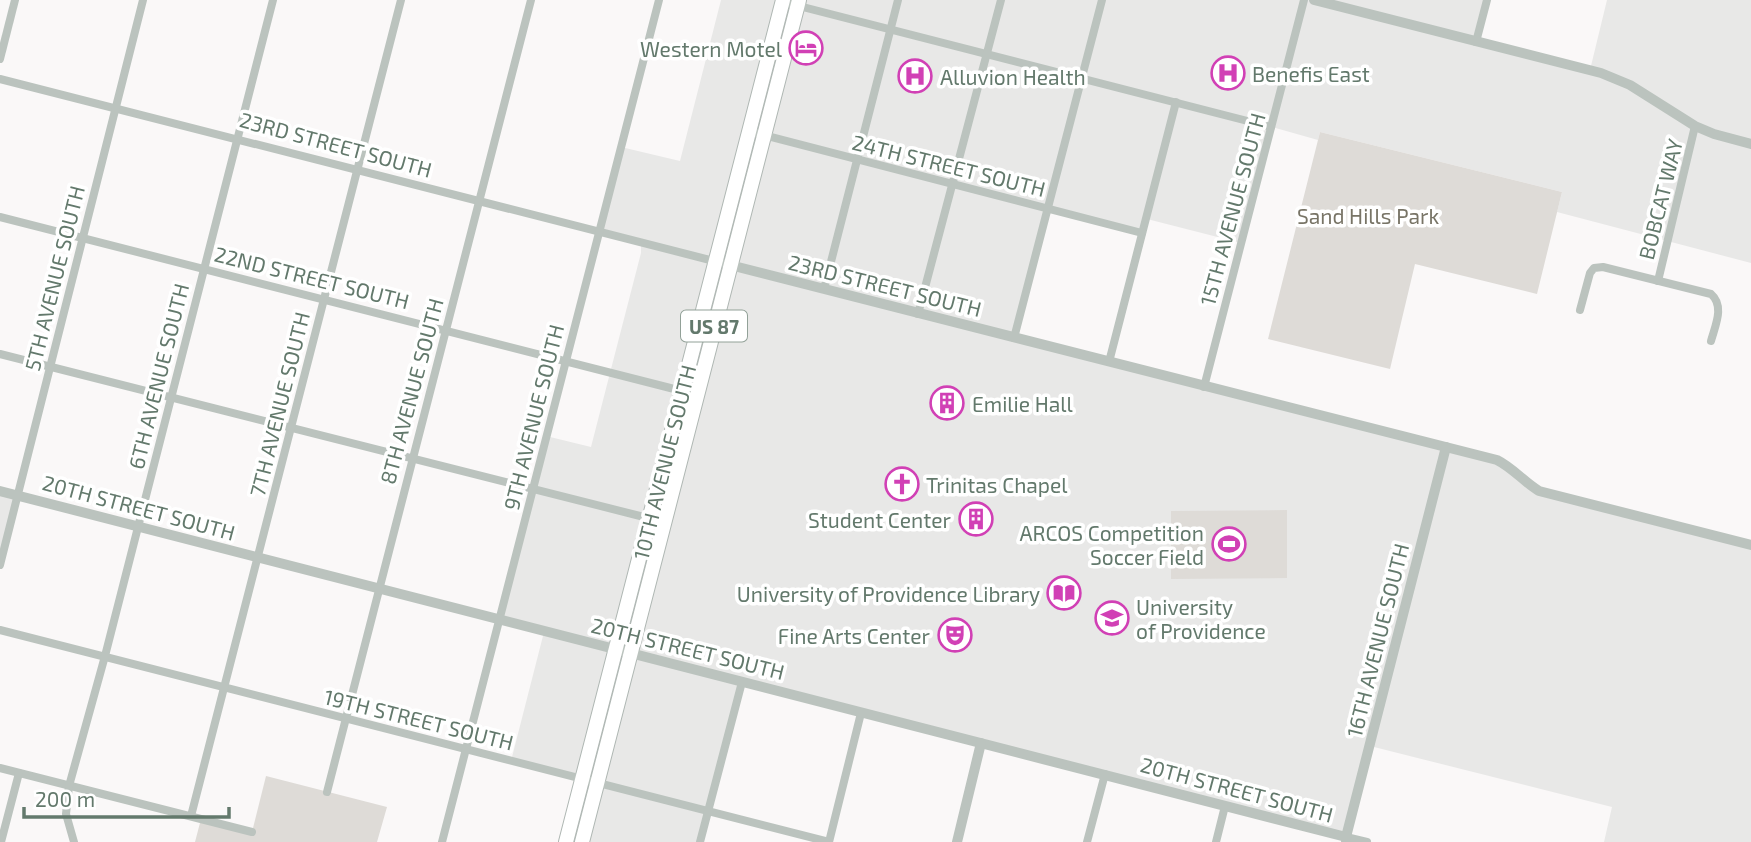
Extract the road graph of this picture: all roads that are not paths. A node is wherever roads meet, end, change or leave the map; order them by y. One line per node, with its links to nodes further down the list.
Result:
1 (15, 0): 17 (street)
2 (143, 0): 21 (street, 5TH AVENUE SOUTH)
3 (273, 0): 26 (street, 6TH AVENUE SOUTH)
4 (401, 0): 29 (street, 7TH AVENUE SOUTH)
5 (531, 0): 31 (street, 8TH AVENUE SOUTH)
6 (659, 0): 34 (street, 9TH AVENUE SOUTH)
7 (898, 0): 14 (street)
8 (1001, 0): 16 (street)
9 (1102, 0): 18 (street)
10 (1304, 0): 23 (street, 15TH AVENUE SOUTH)
11 (1314, 0): 15 (street)
12 (1487, 0): 15 (street)
13 (787, 2): 14 (street); 24 (highway, 10TH AVENUE SOUTH / US 87); 25 (highway, 10TH AVENUE SOUTH / US 87)
14 (891, 29): 16 (street); 28 (street)
15 (1476, 42): 22 (street)
16 (987, 55): 18 (street); 30 (street)
17 (0, 59)
18 (1082, 78): 20 (street); 32 (street)
19 (0, 79): 21 (street, 23RD STREET SOUTH)
20 (1176, 102): 23 (street); 35 (street)
21 (116, 107): 26 (street, 23RD STREET SOUTH); 36 (street, 5TH AVENUE SOUTH)
22 (1696, 126): 27 (street); 40 (street, BOBCAT WAY)
23 (1271, 127): 52 (street, 15TH AVENUE SOUTH)
24 (748, 131): 25 (street, 24TH STREET SOUTH); 37 (highway, 10TH AVENUE SOUTH / US 87)
25 (763, 135): 28 (street, 24TH STREET SOUTH); 38 (highway, 10TH AVENUE SOUTH / US 87)
26 (238, 139): 29 (street, 23RD STREET SOUTH); 39 (street, 6TH AVENUE SOUTH)
27 (1751, 144)
28 (857, 159): 30 (street, 24TH STREET SOUTH); 41 (street)
29 (358, 170): 31 (street, 23RD STREET SOUTH); 42 (street, 7TH AVENUE SOUTH)
30 (953, 184): 32 (street, 24TH STREET SOUTH); 44 (street)
31 (479, 202): 34 (street, 23RD STREET SOUTH); 45 (street, 8TH AVENUE SOUTH)
32 (1049, 209): 35 (street, 24TH STREET SOUTH); 46 (street)
33 (0, 217): 36 (street, 22ND STREET SOUTH)
34 (600, 232): 37 (street, 23RD STREET SOUTH); 49 (street, 9TH AVENUE SOUTH)
35 (1142, 233): 50 (street)
36 (83, 238): 39 (street, 22ND STREET SOUTH); 51 (street, 5TH AVENUE SOUTH)
37 (714, 261): 38 (street, 23RD STREET SOUTH); 53 (highway, 10TH AVENUE SOUTH / US 87)
38 (729, 265): 41 (street, 23RD STREET SOUTH); 53 (highway, 10TH AVENUE SOUTH / US 87)
39 (204, 268): 42 (street, 22ND STREET SOUTH); 54 (street, 6TH AVENUE SOUTH)
40 (1658, 281): 43 (street); 47 (street)
41 (824, 289): 44 (street, 23RD STREET SOUTH)
42 (324, 299): 45 (street, 22ND STREET SOUTH); 55 (street, 7TH AVENUE SOUTH)
43 (1580, 310)
44 (918, 314): 46 (street, 23RD STREET SOUTH)
45 (445, 329): 49 (street, 22ND STREET SOUTH); 57 (street, 8TH AVENUE SOUTH)
46 (1014, 338): 50 (street, 23RD STREET SOUTH)
47 (1711, 341)
48 (0, 354): 51 (street)
49 (565, 362): 53 (street, 22ND STREET SOUTH); 59 (street, 9TH AVENUE SOUTH)
50 (1109, 362): 52 (street, 23RD STREET SOUTH)
51 (50, 366): 54 (street); 60 (street, 5TH AVENUE SOUTH)
52 (1204, 387): 56 (street, 23RD STREET SOUTH)
53 (689, 393): 61 (highway, 10TH AVENUE SOUTH / US 87); 62 (highway, 10TH AVENUE SOUTH / US 87)
54 (171, 397): 55 (street); 63 (street, 6TH AVENUE SOUTH)
55 (291, 429): 57 (street); 65 (street, 7TH AVENUE SOUTH)
56 (1447, 447): 64 (street, 23RD STREET SOUTH); 90 (street, 16TH AVENUE SOUTH)
57 (411, 459): 59 (street); 67 (street, 8TH AVENUE SOUTH)
58 (0, 491): 60 (street, 20TH STREET SOUTH)
59 (533, 491): 61 (street); 68 (street, 9TH AVENUE SOUTH)
60 (18, 496): 63 (street, 20TH STREET SOUTH); 66 (street, 5TH AVENUE SOUTH)
61 (650, 519): 62 (street); 70 (highway, 10TH AVENUE SOUTH / US 87)
62 (666, 523): 71 (highway, 10TH AVENUE SOUTH / US 87)
63 (138, 527): 65 (street, 20TH STREET SOUTH); 72 (street, 6TH AVENUE SOUTH)
64 (1751, 545)
65 (258, 558): 67 (street, 20TH STREET SOUTH); 74 (street, 7TH AVENUE SOUTH)
66 (0, 565)
67 (378, 589): 68 (street, 20TH STREET SOUTH); 76 (street, 8TH AVENUE SOUTH)
68 (499, 620): 70 (street, 20TH STREET SOUTH); 78 (street, 9TH AVENUE SOUTH)
69 (0, 630): 72 (street, 19TH STREET SOUTH)
70 (615, 650): 71 (street, 20TH STREET SOUTH); 82 (highway, 10TH AVENUE SOUTH / US 87)
71 (631, 653): 73 (street, 20TH STREET SOUTH); 83 (highway, 10TH AVENUE SOUTH / US 87)
72 (105, 656): 74 (street, 19TH STREET SOUTH); 84 (street, 6TH AVENUE SOUTH)
73 (742, 682): 75 (street, 20TH STREET SOUTH); 87 (street)
74 (224, 688): 76 (street, 19TH STREET SOUTH); 88 (street, 7TH AVENUE SOUTH)
75 (862, 713): 77 (street, 20TH STREET SOUTH); 97 (street)
76 (345, 719): 78 (street, 19TH STREET SOUTH); 85 (street, 8TH AVENUE SOUTH)
77 (981, 743): 81 (street, 20TH STREET SOUTH); 98 (street)
78 (466, 750): 82 (street, 19TH STREET SOUTH); 93 (street, 9TH AVENUE SOUTH)
79 (0, 768): 80 (street)
80 (19, 773): 84 (street); 91 (street)
81 (1105, 774): 86 (street, 20TH STREET SOUTH); 99 (street)
82 (582, 779): 83 (street, 19TH STREET SOUTH); 94 (highway, 10TH AVENUE SOUTH / US 87)
83 (597, 782): 87 (street, 19TH STREET SOUTH); 95 (highway, 10TH AVENUE SOUTH / US 87)
84 (69, 786): 88 (street); 92 (street, 6TH AVENUE SOUTH)
85 (327, 792)
86 (1226, 806): 90 (street, 20TH STREET SOUTH); 100 (street)
87 (708, 812): 96 (street); 97 (street, 19TH STREET SOUTH)
88 (191, 816): 89 (street)
89 (252, 832)
90 (1345, 840): 101 (street, 20TH STREET SOUTH)
91 (1, 842)
92 (74, 842)
93 (442, 842)
94 (566, 842)
95 (582, 842)
96 (700, 842)
97 (829, 842)
98 (957, 842)
99 (1087, 842)
100 (1216, 842)
101 (1367, 842)

